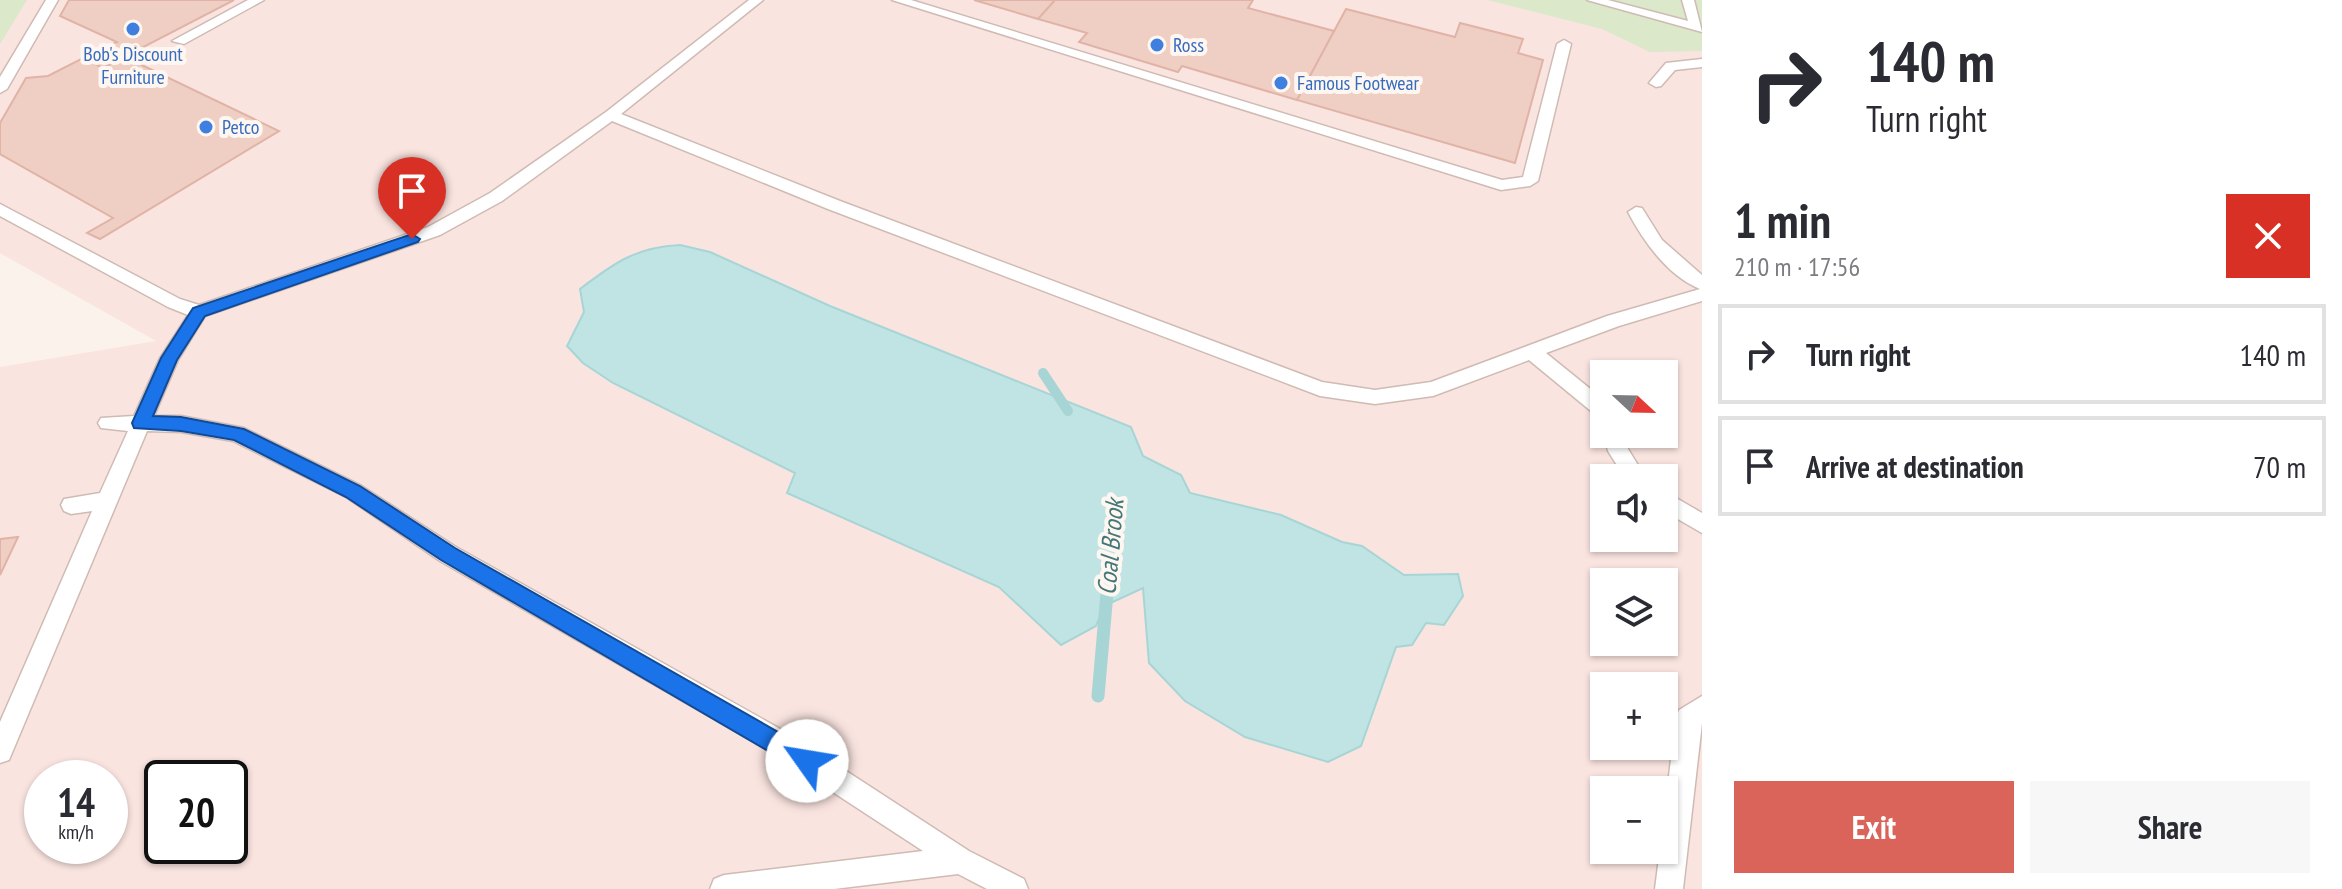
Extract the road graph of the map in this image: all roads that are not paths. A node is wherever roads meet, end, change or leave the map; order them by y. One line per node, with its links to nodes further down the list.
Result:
1 (52, 0): 12 (lane)
2 (258, 0): 8 (lane)
3 (757, 0): 13 (lane)
4 (898, 0): 9 (lane)
5 (1593, 0): 7 (lane)
6 (1688, 0): 7 (lane)
7 (1699, 28)
8 (179, 41)
9 (1564, 44)
10 (1702, 63): 11 (lane)
11 (1656, 83)
12 (0, 89)
13 (611, 115): 18 (lane); 19 (lane)
14 (0, 209): 18 (lane)
15 (1636, 212): 16 (lane)
16 (1702, 284)
17 (1702, 295): 19 (lane)
18 (199, 312): 22 (lane)
19 (1531, 351): 20 (lane)
20 (1590, 399)
21 (108, 423): 22 (lane)
22 (141, 423): 23 (lane); 29 (lane)
23 (107, 501): 24 (lane); 28 (lane)
24 (71, 505)
25 (1678, 509): 26 (lane)
26 (1702, 524)
27 (1702, 708): 32 (lane)
28 (0, 751)
29 (960, 860): 30 (lane); 31 (lane)
30 (724, 889)
31 (1014, 889)
32 (1669, 889)

